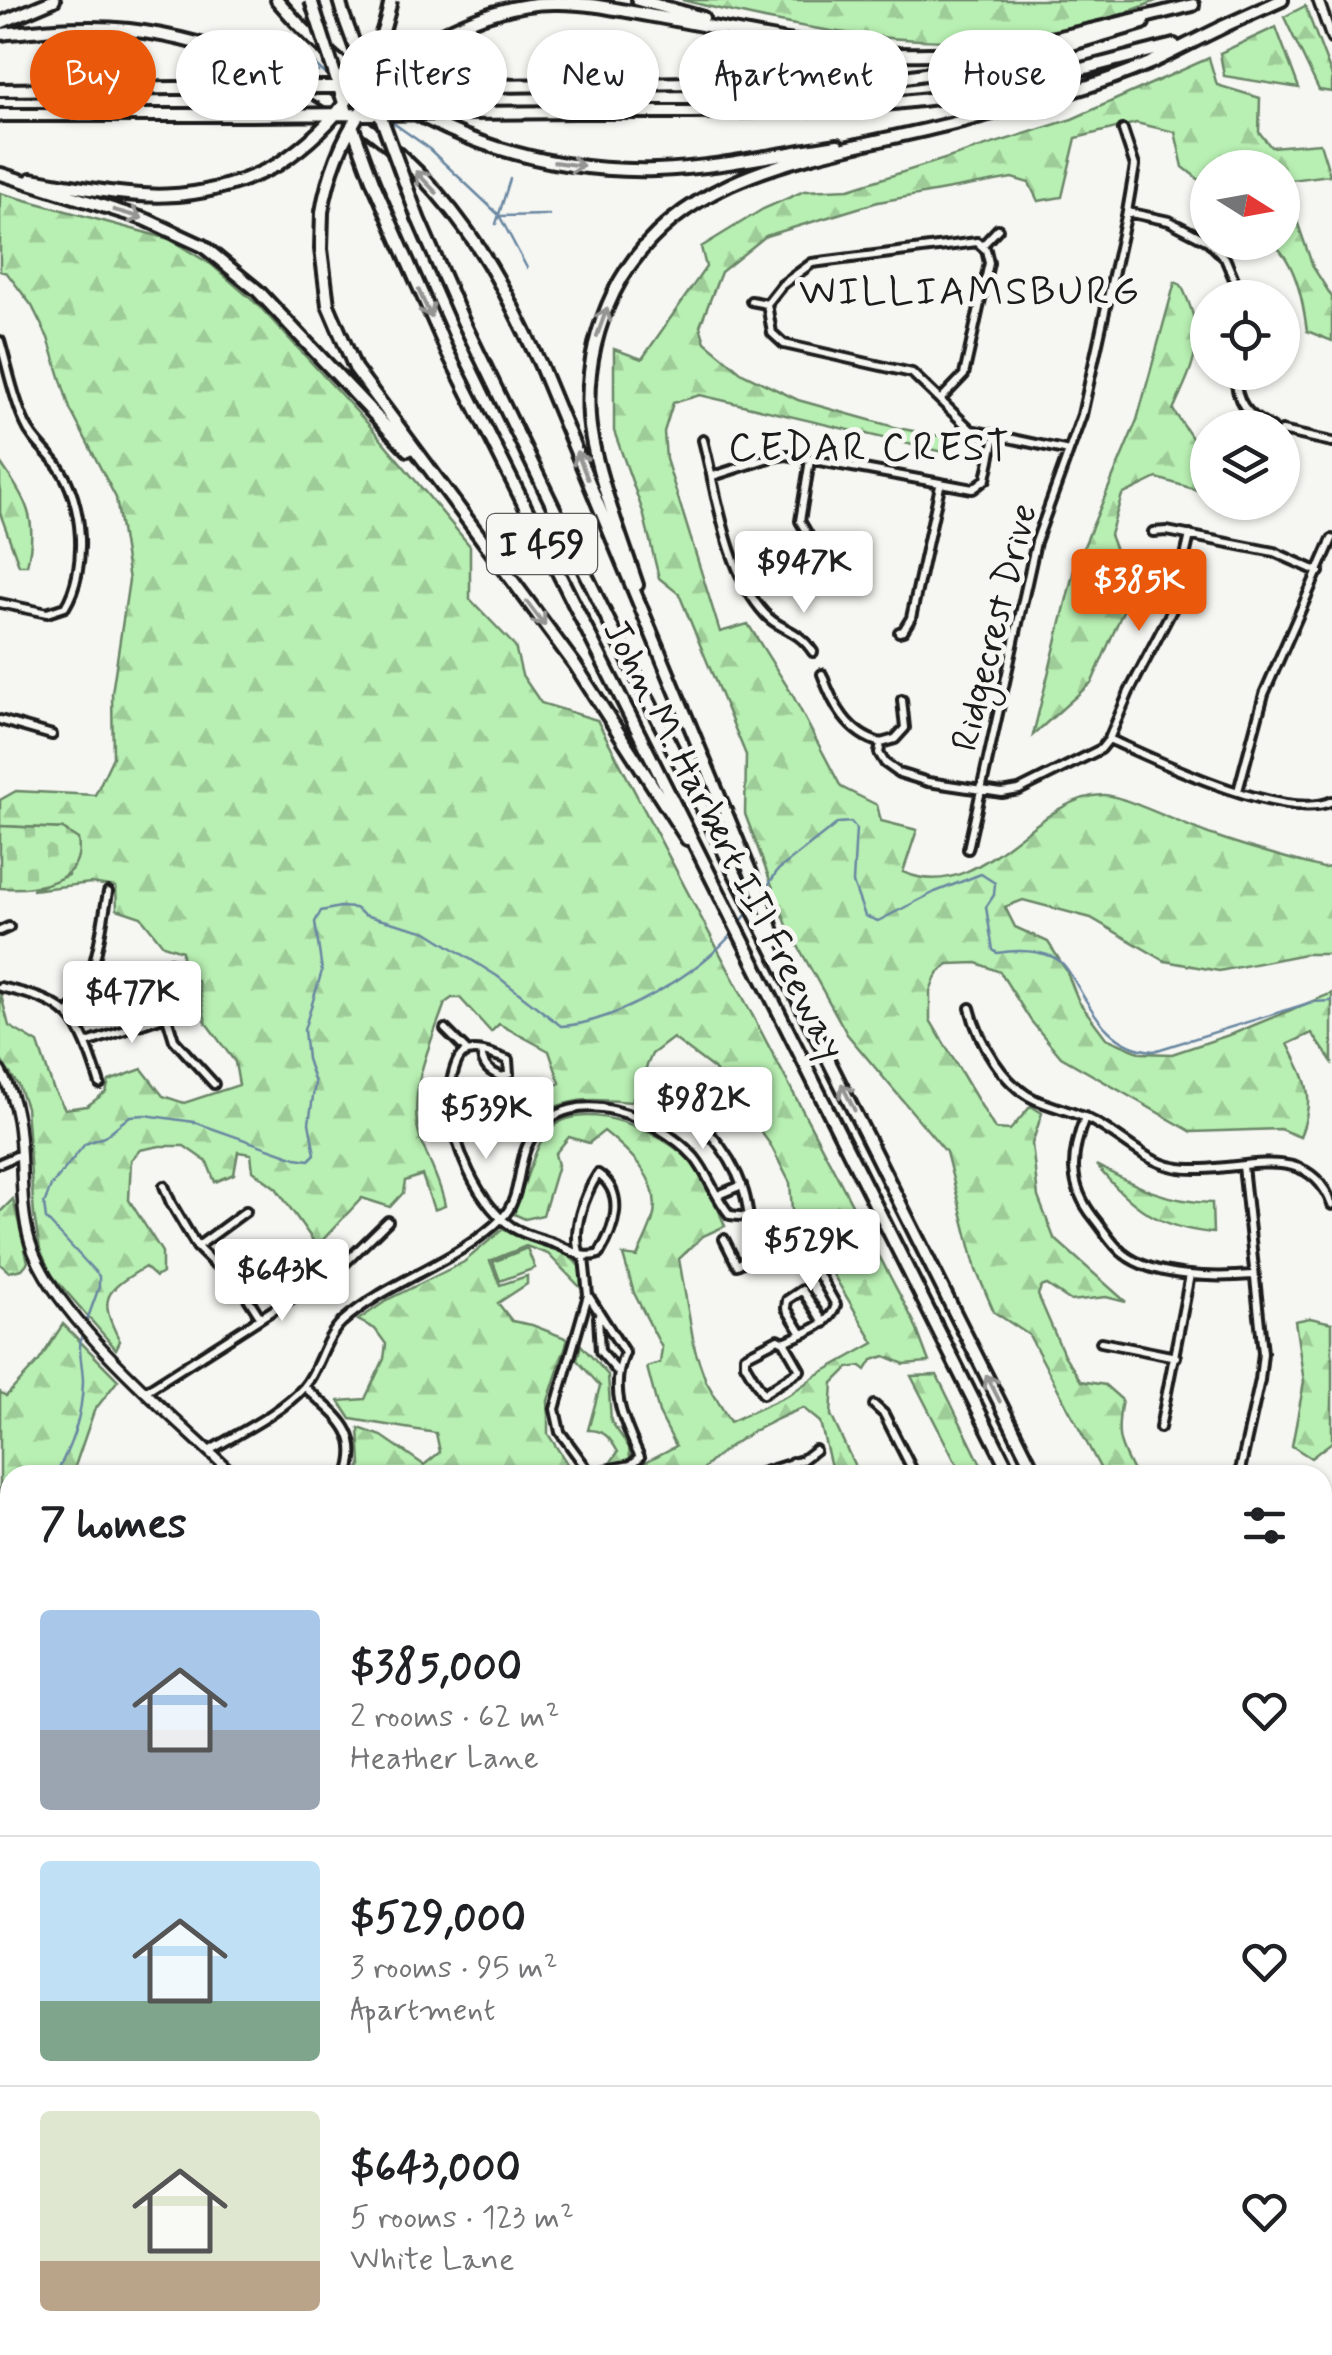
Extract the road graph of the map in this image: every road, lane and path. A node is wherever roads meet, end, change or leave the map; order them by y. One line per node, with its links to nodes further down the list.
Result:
1 (54, 0): 10 (highway)
2 (278, 0): 20 (highway, one-way to 20)
3 (311, 0): 58 (highway, John M. Harbert III Freeway / I 459, one-way to 58, bridge)
4 (339, 0): 63 (highway, John M. Harbert III Freeway / I 459, bridge)
5 (392, 0): 21 (highway, bridge)
6 (638, 0): 13 (highway)
7 (1318, 0): 15 (street)
8 (1199, 2): 16 (highway); 17 (highway, bridge)
9 (1276, 3): 11 (highway)
10 (0, 24)
11 (1225, 26): 18 (highway, bridge); 20 (highway)
12 (734, 30): 37 (highway, bridge)
13 (743, 30)
14 (0, 34): 48 (highway, one-way to 14)
15 (1332, 39)
16 (908, 53)
17 (0, 90)
18 (0, 115)
19 (1123, 130): 22 (street, Ridgecrest Drive)
20 (904, 134): 48 (highway, one-way to 20)
21 (1, 174): 37 (highway, one-way to 37)
22 (1127, 212): 24 (street); 34 (street, Ridgecrest Drive)
23 (998, 229): 25 (street)
24 (1190, 232)
25 (983, 246): 27 (street); 29 (street)
26 (751, 302): 27 (street)
27 (767, 304): 29 (street)
28 (0, 341): 44 (street)
29 (941, 399): 31 (street)
30 (1300, 435): 33 (street)
31 (995, 436): 34 (street); 38 (street)
32 (703, 440): 36 (street)
33 (1332, 442)
34 (1069, 451): 55 (street, Ridgecrest Drive)
35 (810, 460): 36 (street); 38 (street); 42 (street)
36 (712, 476): 46 (street)
37 (436, 480): 58 (highway, one-way to 58)
38 (940, 486): 45 (street)
39 (1153, 532): 40 (street)
40 (1190, 535): 43 (street); 52 (street)
41 (1332, 539): 43 (street)
42 (837, 558)
43 (1319, 572): 54 (street)
44 (0, 603)
45 (898, 632)
46 (814, 652)
47 (822, 674): 53 (street)
48 (672, 685): 63 (highway)
49 (902, 700): 53 (street)
50 (0, 720): 51 (street)
51 (52, 735)
52 (1109, 740): 54 (street); 55 (street)
53 (881, 744): 55 (street)
54 (1238, 790): 56 (street)
55 (981, 792): 57 (street, Ridgecrest Drive)
56 (1332, 801)
57 (968, 849)
58 (717, 888): 117 (highway, John M. Harbert III Freeway / I 459)
59 (108, 892): 66 (street)
60 (9, 927): 61 (street)
61 (0, 931)
62 (170, 963): 67 (street)
63 (786, 972): 118 (highway, John M. Harbert III Freeway / I 459, one-way to 63)
64 (0, 987): 66 (street)
65 (970, 1008): 76 (street)
66 (70, 1012): 69 (street)
67 (166, 1016): 69 (street); 74 (street)
68 (445, 1029): 70 (street)
69 (87, 1043): 73 (street)
70 (467, 1051): 71 (street); 85 (street)
71 (482, 1052): 71 (street)
72 (0, 1072): 77 (street)
73 (100, 1084)
74 (214, 1084)
75 (660, 1084): 81 (street)
76 (1085, 1117): 79 (street); 92 (street)
77 (22, 1154): 78 (street); 104 (street)
78 (0, 1163)
79 (1243, 1166): 83 (street); 93 (street)
80 (164, 1186): 90 (street)
81 (742, 1186): 82 (street); 86 (street)
82 (718, 1195): 85 (street); 86 (street)
83 (1332, 1205)
84 (246, 1211): 90 (street)
85 (503, 1217): 91 (street); 103 (street)
86 (748, 1217): 89 (street)
87 (388, 1221): 96 (street)
88 (724, 1239): 89 (street)
89 (761, 1240): 97 (street)
90 (197, 1247): 96 (street)
91 (582, 1257): 91 (street); 94 (street)
92 (1190, 1275): 93 (street); 101 (street)
93 (1252, 1275): 119 (street)
94 (588, 1295): 95 (street); 112 (street)
95 (598, 1316): 102 (street); 102 (street)
96 (260, 1317): 104 (street)
97 (824, 1323): 98 (street); 98 (street)
98 (802, 1334): 99 (street)
99 (784, 1342): 99 (street)
100 (1101, 1342): 101 (street)
101 (1176, 1356): 106 (street)
102 (617, 1371): 113 (street)
103 (304, 1386): 108 (street); 111 (street)
104 (146, 1390): 108 (street)
105 (874, 1405): 116 (street)
106 (1160, 1428)
107 (814, 1450): 109 (street)
108 (210, 1451): 110 (street)
109 (792, 1462): 114 (street); 115 (street)
110 (224, 1465)
111 (350, 1465)
112 (584, 1465)
113 (631, 1465)
114 (783, 1465)
115 (793, 1465)
116 (910, 1465)
117 (1006, 1465)
118 (1031, 1465)
119 (1241, 1465)

